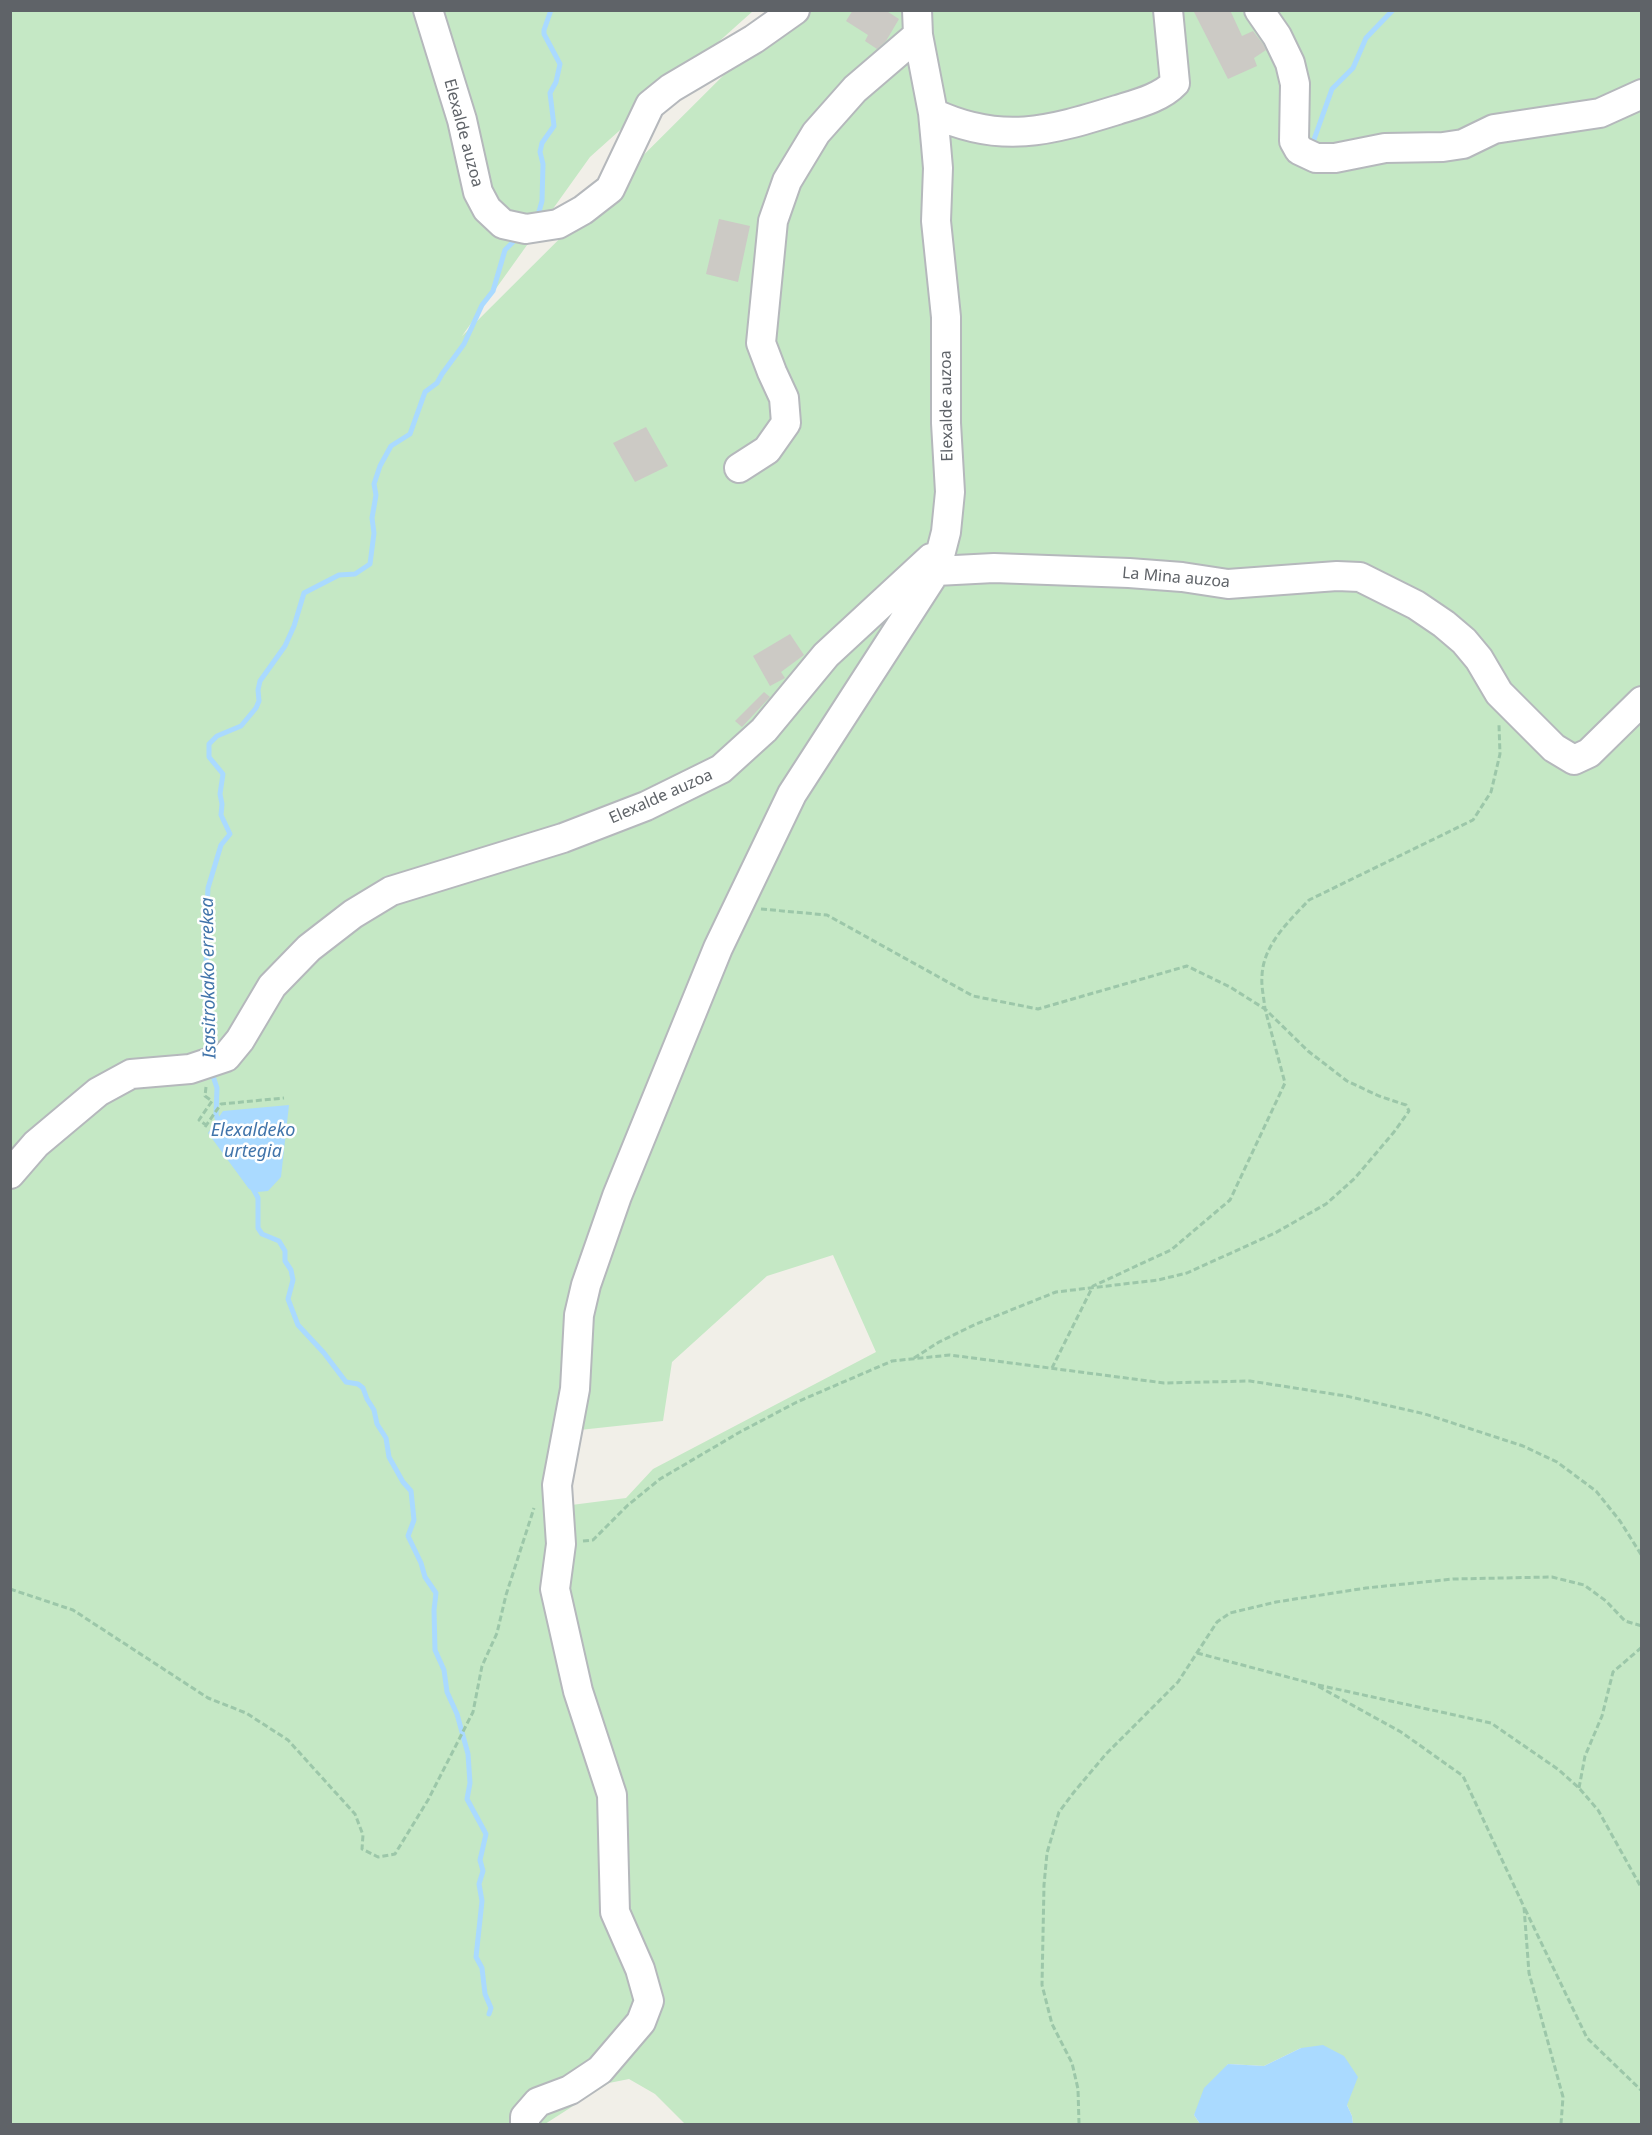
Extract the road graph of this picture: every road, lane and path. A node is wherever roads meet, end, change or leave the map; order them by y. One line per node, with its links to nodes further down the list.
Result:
1 (428, 10): 2 (street, Elexalde auzoa)
2 (795, 10)
3 (1168, 10): 7 (street)
4 (1259, 10): 6 (street)
5 (917, 23): 7 (street, Elexalde auzoa); 8 (street, Elexalde auzoa)
6 (1641, 94)
7 (933, 113): 9 (street, Elexalde auzoa)
8 (739, 468)
9 (938, 561): 10 (street, La Mina auzoa); 12 (street); 16 (street, Elexalde auzoa)
10 (1499, 693): 11 (street, La Mina auzoa); 13 (path)
11 (1641, 701)
12 (738, 906): 13 (path); 21 (street)
13 (1264, 1009): 17 (path); 17 (path)
14 (205, 1096): 15 (path)
15 (284, 1098)
16 (10, 1174)
17 (1093, 1286): 18 (path); 19 (path)
18 (914, 1358): 19 (path); 21 (path)
19 (1052, 1368): 22 (path)
20 (535, 1504): 23 (path)
21 (561, 1544): 32 (street)
22 (1641, 1556)
23 (10, 1588)
24 (1641, 1626): 26 (path)
25 (1641, 1647): 28 (path)
26 (1197, 1653): 27 (path); 33 (path)
27 (1314, 1684): 28 (path); 30 (path)
28 (1579, 1788): 29 (path)
29 (1641, 1889)
30 (1524, 1907): 31 (path); 34 (path)
31 (1641, 2091)
32 (525, 2124)
33 (1079, 2124)
34 (1561, 2124)

